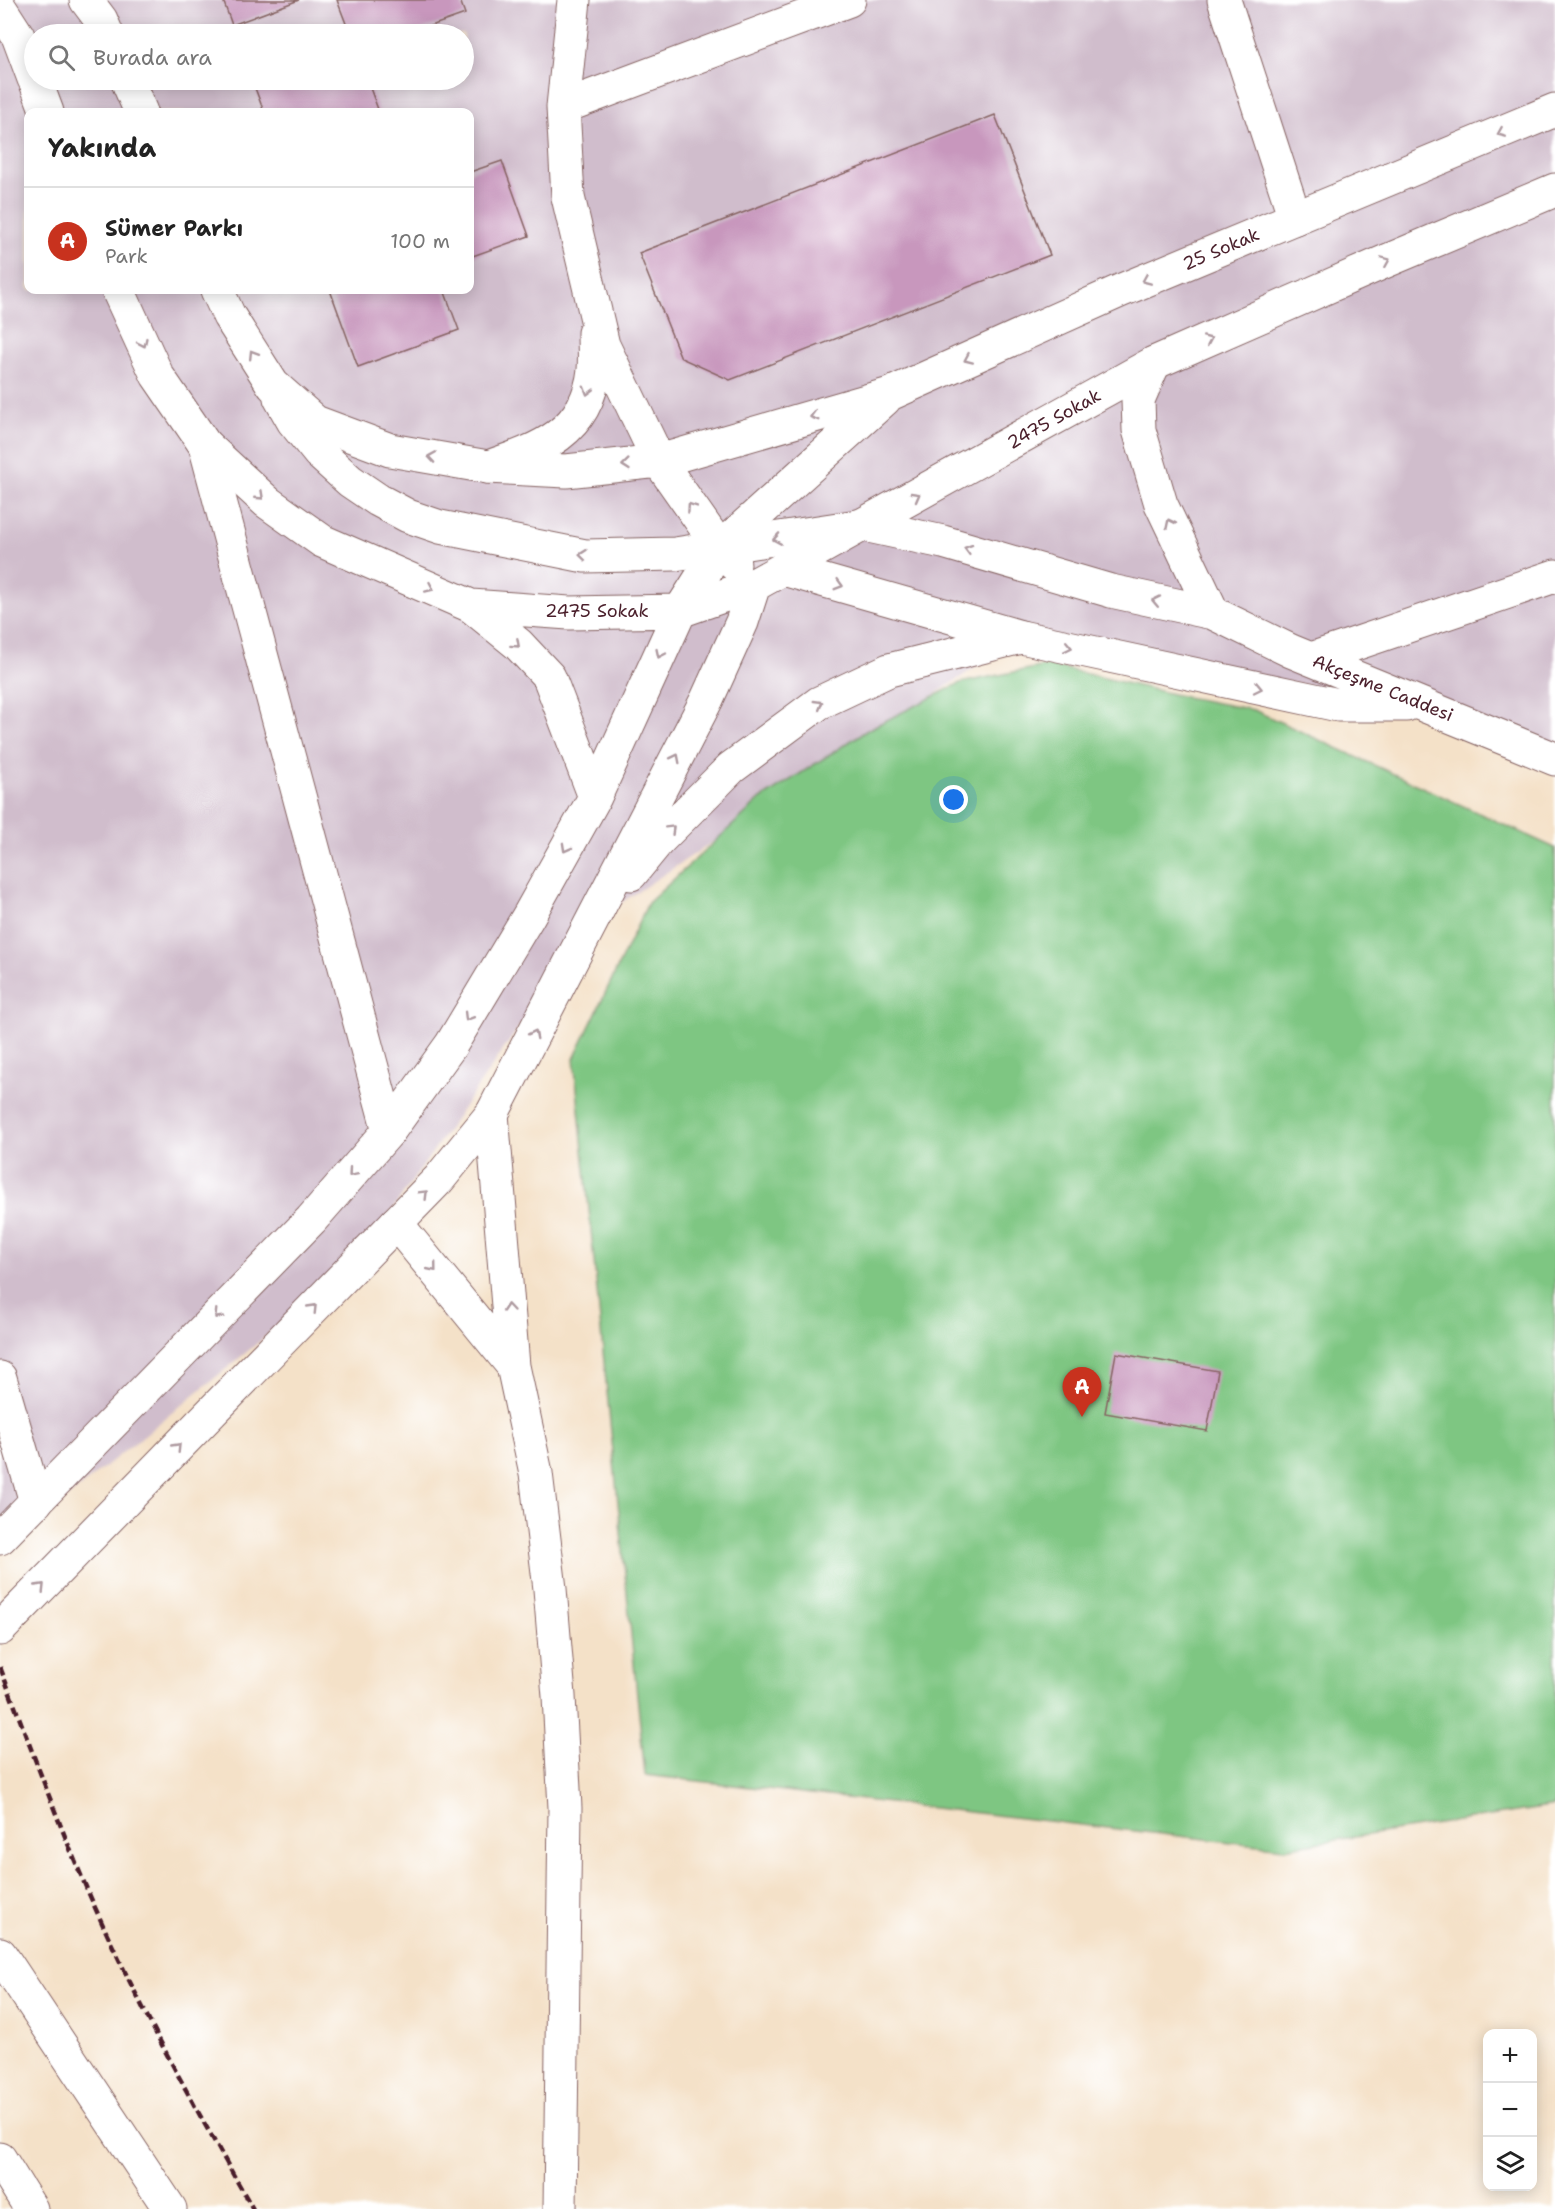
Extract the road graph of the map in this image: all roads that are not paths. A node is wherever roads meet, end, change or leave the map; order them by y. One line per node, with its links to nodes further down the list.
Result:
1 (87, 0): 6 (main road)
2 (574, 0): 10 (main road)
3 (849, 0): 10 (main road)
4 (1224, 0): 15 (main road)
5 (0, 8): 7 (main road)
6 (103, 24)
7 (24, 51)
8 (39, 90): 11 (main road)
9 (131, 90): 12 (main road)
10 (563, 107): 18 (main road)
11 (46, 108)
12 (139, 108)
13 (1555, 110): 15 (main road, 25 Sokak, one-way to 15)
14 (1555, 190): 19 (main road, one-way to 14)
15 (1295, 218): 21 (main road, 25 Sokak, one-way to 21)
16 (120, 294): 22 (main road, 2475 Sokak, one-way to 22)
17 (219, 294): 20 (main road, one-way to 17)
18 (594, 313): 23 (main road); 24 (main road, one-way to 24)
19 (1154, 363): 25 (main road, 2475 Sokak, one-way to 19); 32 (main road, one-way to 19)
20 (273, 386): 24 (main road, one-way to 20); 26 (main road, one-way to 20)
21 (890, 394): 23 (main road, one-way to 23); 26 (main road)
22 (206, 445): 30 (main road, 2475 Sokak, one-way to 30); 40 (main road)
23 (659, 461): 24 (main road, one-way to 24); 26 (main road, one-way to 23)
24 (488, 467)
25 (864, 525): 26 (main road, one-way to 26); 27 (main road, 2475 Sokak); 32 (main road, Akçeşme Caddesi, one-way to 25)
26 (720, 548): 29 (main road); 31 (main road)
27 (783, 569): 29 (main road, 2475 Sokak); 33 (main road, one-way to 33)
28 (1555, 576): 34 (main road)
29 (754, 585): 31 (main road, 2475 Sokak); 38 (main road, one-way to 29)
30 (471, 606): 31 (main road, 2475 Sokak); 37 (main road, one-way to 37)
31 (680, 611): 37 (main road, one-way to 37)
32 (1214, 613): 34 (main road, Akçeşme Caddesi)
33 (1022, 637): 35 (main road, one-way to 35); 38 (main road, one-way to 33)
34 (1311, 659): 35 (main road, Akçeşme Caddesi)
35 (1423, 705): 36 (main road, Akçeşme Caddesi)
36 (1555, 759)
37 (595, 797): 40 (main road, one-way to 40)
38 (592, 922): 39 (main road, one-way to 38)
39 (492, 1114): 41 (main road, one-way to 39); 42 (main road, one-way to 39)
40 (389, 1131): 44 (main road, one-way to 44)
41 (396, 1223): 42 (main road, one-way to 42); 46 (main road, one-way to 41)
42 (513, 1366): 51 (main road)
43 (0, 1378): 44 (main road)
44 (36, 1502): 45 (main road)
45 (0, 1538)
46 (0, 1629)
47 (0, 1954): 50 (main road)
48 (0, 2159): 49 (main road)
49 (31, 2209)
50 (170, 2209)
51 (560, 2209)

